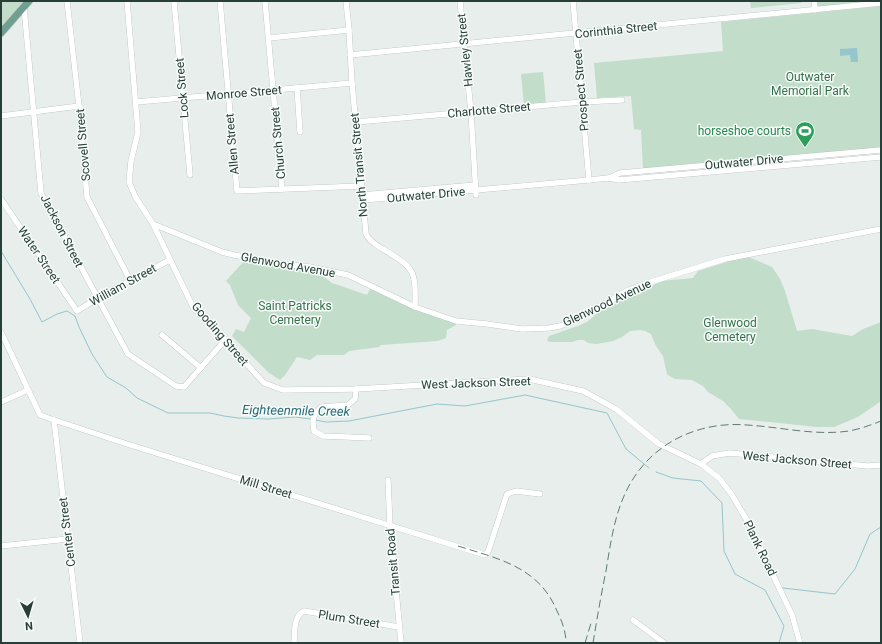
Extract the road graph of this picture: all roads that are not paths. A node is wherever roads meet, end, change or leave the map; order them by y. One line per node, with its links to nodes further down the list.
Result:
1 (29, 1): 12 (main road)
2 (67, 1): 28 (street, Scovell Street)
3 (127, 1): 26 (street, Gooding Street)
4 (174, 1): 24 (street, Lock Street)
5 (220, 1): 23 (street, Allen Street)
6 (265, 1): 17 (street, Church Street)
7 (346, 1): 14 (street, North Transit Street)
8 (460, 1): 18 (street, Hawley Street)
9 (573, 1): 16 (street, Prospect Street)
10 (814, 1): 13 (street)
11 (881, 3): 13 (street, Corinthia Street)
12 (24, 7): 15 (main road); 29 (street, Jackson Street)
13 (814, 10): 16 (street, Corinthia Street)
14 (349, 30): 17 (street); 19 (street, North Transit Street)
15 (1, 33)
16 (576, 34): 18 (street, Corinthia Street); 27 (street, Prospect Street)
17 (269, 38): 22 (street, Church Street)
18 (464, 43): 19 (street, Corinthia Street); 30 (street, Hawley Street)
19 (350, 55): 20 (street, North Transit Street)
20 (352, 83): 21 (street, Monroe Street); 32 (street, North Transit Street)
21 (297, 88): 22 (street, Monroe Street); 33 (street)
22 (273, 90): 23 (street, Monroe Street); 40 (street, Church Street)
23 (228, 94): 24 (street, Monroe Street); 40 (street, Allen Street)
24 (183, 97): 26 (street, Monroe Street); 36 (street, Lock Street)
25 (622, 100): 27 (street, Charlotte Street)
26 (136, 102): 44 (street, Gooding Street)
27 (582, 102): 30 (street, Charlotte Street); 38 (street, Prospect Street)
28 (80, 106): 29 (street); 47 (street, Scovell Street)
29 (33, 111): 31 (street); 48 (street, Jackson Street)
30 (471, 112): 32 (street, Charlotte Street); 41 (street, Hawley Street)
31 (1, 116)
32 (356, 122): 39 (street, North Transit Street)
33 (300, 132)
34 (881, 150): 37 (street, Outwater Drive)
35 (881, 157): 37 (street, Outwater Drive)
36 (190, 175)
37 (608, 178): 38 (street, Outwater Drive)
38 (589, 180): 41 (street, Outwater Drive)
39 (361, 186): 40 (street); 42 (street, North Transit Street)
40 (282, 189)
41 (476, 190): 42 (street, Outwater Drive)
42 (362, 198): 49 (street, North Transit Street)
43 (1, 199): 50 (street, Water Street)
44 (153, 224): 46 (street, Gooding Street); 49 (street, Glenwood Avenue)
45 (881, 229): 49 (street, Glenwood Avenue)
46 (170, 260): 47 (street, William Street); 54 (street, Gooding Street)
47 (130, 280): 48 (street, William Street)
48 (97, 298): 50 (street, William Street); 55 (street, Jackson Street)
49 (415, 307)
50 (77, 311)
51 (1, 332): 53 (street, Mill Street)
52 (162, 335): 55 (street)
53 (2, 340): 57 (street, Mill Street)
54 (225, 340): 55 (street); 56 (street, Gooding Street)
55 (201, 368)
56 (356, 389): 60 (street); 61 (street, West Jackson Street)
57 (28, 390): 58 (street); 59 (street, Mill Street)
58 (1, 402)
59 (54, 420): 65 (street, Mill Street); 66 (street, Center Street)
60 (369, 438)
61 (701, 464): 62 (street, West Jackson Street); 74 (street, Plank Road)
62 (881, 466)
63 (388, 480): 65 (street, Transit Road)
64 (540, 494): 65 (street, Mill Street)
65 (390, 526): 69 (street, Transit Road)
66 (68, 539): 67 (street); 70 (street, Center Street)
67 (1, 546)
68 (633, 620): 73 (street)
69 (399, 627): 71 (street, Plum Street); 72 (street, Transit Road)
70 (80, 643)
71 (294, 643)
72 (401, 643)
73 (664, 643)
74 (800, 643)

